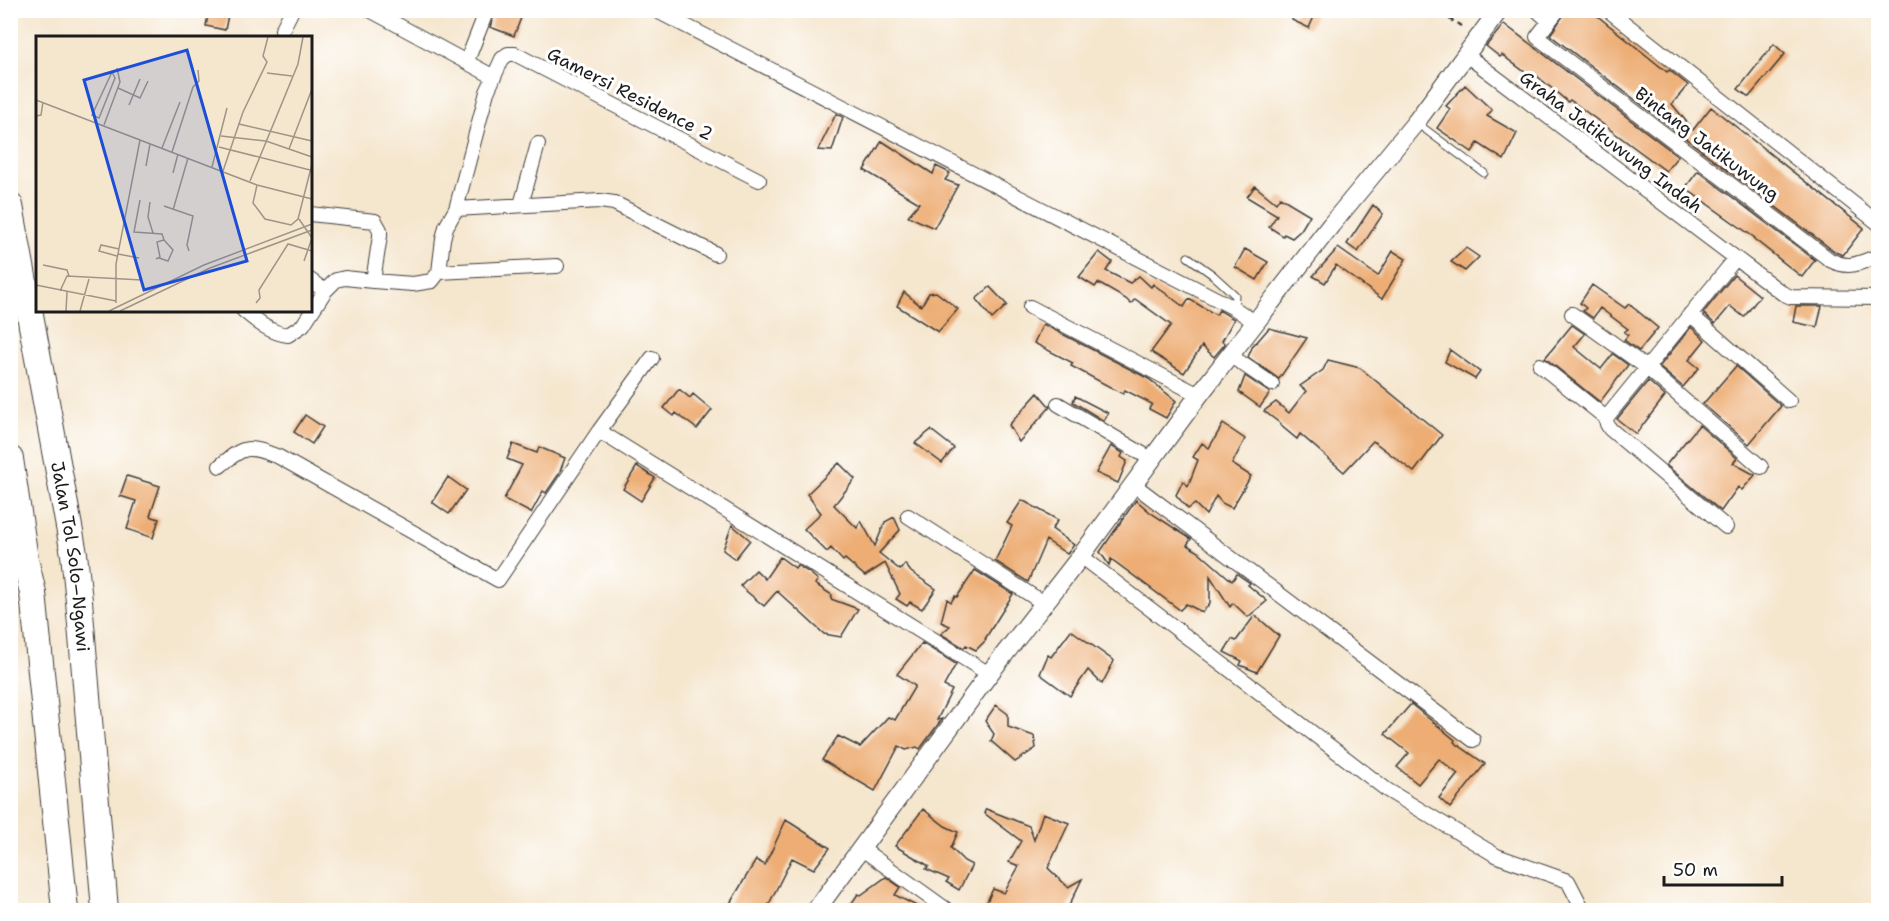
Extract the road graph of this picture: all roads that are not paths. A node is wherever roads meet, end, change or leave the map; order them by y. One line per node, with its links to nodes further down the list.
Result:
1 (292, 10): 9 (street)
2 (370, 10): 11 (street)
3 (487, 10): 11 (street)
4 (655, 10): 33 (street)
5 (1499, 10): 10 (street)
6 (1537, 10): 8 (street, Bintang Jatikuwung)
7 (1608, 10): 21 (street)
8 (1553, 16): 23 (street, Bintang Jatikuwung)
9 (282, 30)
10 (1465, 54): 13 (street); 25 (street, Graha Jatikuwung Indah)
11 (467, 61): 12 (street)
12 (494, 77): 16 (street, Gamersi Residence 2); 19 (street, Gamersi Residence 2)
13 (1416, 122): 15 (lane); 39 (street)
14 (538, 144): 17 (street)
15 (1484, 173)
16 (759, 180)
17 (521, 205): 19 (street); 22 (street)
18 (10, 206): 63 (highway, Jalan Tol Solo–Ngawi)
19 (456, 209): 27 (street, Gamersi Residence 2)
20 (312, 214): 29 (street)
21 (1878, 223)
22 (716, 254)
23 (1878, 256)
24 (1188, 257): 33 (lane)
25 (1736, 258): 31 (street, Graha Jatikuwung Indah); 38 (street)
26 (557, 266): 27 (street)
27 (439, 272): 29 (street)
28 (312, 281): 30 (street)
29 (373, 281): 30 (street)
30 (325, 291): 34 (street)
31 (1878, 297)
32 (1030, 307): 45 (street)
33 (1234, 308): 39 (street)
34 (312, 311)
35 (246, 312): 36 (street)
36 (311, 312)
37 (1572, 314): 43 (street)
38 (1690, 314): 43 (street); 46 (street)
39 (1256, 323): 40 (street)
40 (1231, 356): 44 (street); 45 (street)
41 (652, 358): 49 (street)
42 (1540, 365): 48 (street)
43 (1646, 367): 48 (street); 53 (street)
44 (1272, 384)
45 (1199, 395): 51 (street)
46 (1789, 401)
47 (1058, 404): 51 (street)
48 (1606, 418): 56 (street)
49 (599, 431): 52 (street); 59 (street)
50 (10, 459): 62 (highway)
51 (1151, 459): 54 (street)
52 (220, 466)
53 (1761, 467)
54 (1133, 484): 57 (street); 60 (street)
55 (908, 516): 58 (street)
56 (1726, 527)
57 (1081, 556): 58 (street); 66 (street)
58 (1045, 604): 59 (street)
59 (989, 674): 61 (street)
60 (1473, 740)
61 (862, 849): 64 (street); 65 (street)
62 (65, 910)
63 (105, 910)
64 (816, 910)
65 (947, 910)
66 (1583, 910)

